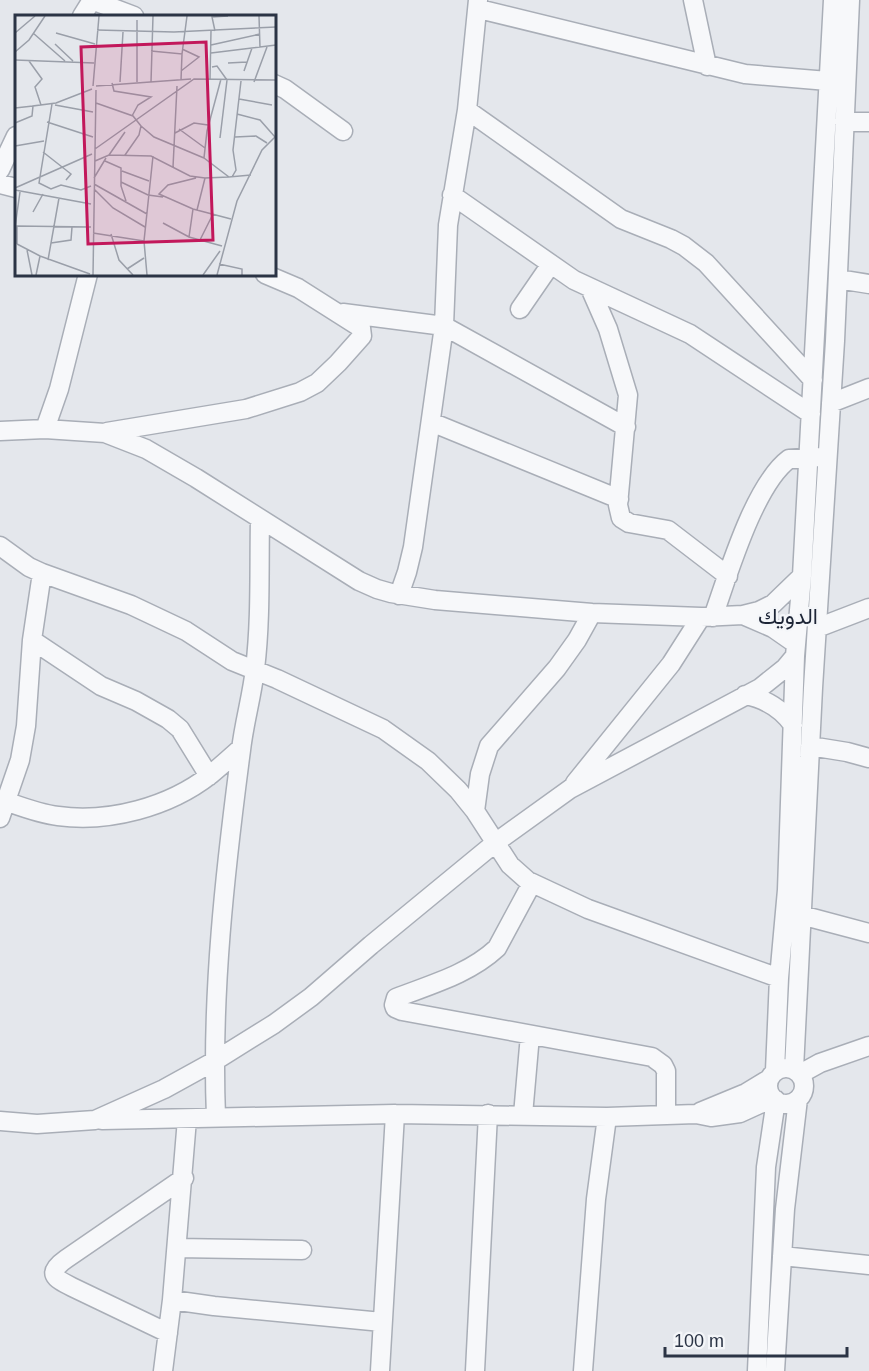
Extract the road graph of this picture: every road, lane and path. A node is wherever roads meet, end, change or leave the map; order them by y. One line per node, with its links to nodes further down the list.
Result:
1 (92, 0): 6 (street); 7 (street)
2 (693, 0): 8 (street)
3 (832, 0): 9 (street)
4 (850, 0): 12 (street)
5 (479, 4): 8 (street); 11 (street)
6 (83, 15)
7 (131, 15)
8 (707, 66): 9 (street)
9 (828, 81): 29 (street)
10 (276, 85): 14 (street)
11 (467, 110): 19 (street); 29 (street)
12 (844, 122): 13 (street); 23 (street)
13 (869, 122)
14 (343, 131)
15 (15, 138): 16 (street)
16 (0, 170)
17 (0, 184): 18 (street)
18 (15, 188)
19 (452, 195): 20 (street); 28 (street)
20 (551, 264): 25 (street); 26 (street)
21 (87, 276): 35 (street)
22 (271, 276): 27 (street)
23 (838, 279): 24 (street); 31 (street)
24 (869, 284)
25 (590, 288): 32 (street); 34 (street)
26 (520, 309)
27 (339, 313): 28 (street); 37 (street)
28 (444, 327): 33 (street); 34 (street)
29 (813, 380): 32 (street)
30 (869, 388): 31 (street)
31 (831, 404): 39 (street)
32 (811, 414): 38 (street)
33 (431, 422): 40 (street); 46 (street)
34 (626, 427): 40 (street)
35 (45, 429): 36 (street); 37 (street)
36 (0, 431)
37 (105, 433): 41 (street)
38 (808, 456): 39 (street); 44 (street); 45 (street)
39 (828, 457): 51 (street)
40 (618, 499): 44 (street)
41 (260, 519): 46 (street); 54 (street)
42 (0, 546): 43 (street)
43 (42, 573): 52 (street); 54 (street)
44 (728, 576): 50 (street)
45 (802, 576): 49 (street); 53 (street)
46 (399, 595): 48 (street)
47 (869, 608): 51 (street)
48 (592, 613): 50 (street); 64 (street)
49 (743, 615): 50 (street); 53 (street)
50 (707, 617): 62 (street)
51 (817, 628): 57 (street)
52 (32, 640): 61 (street); 63 (street)
53 (795, 650): 55 (street); 56 (street)
54 (255, 671): 58 (street); 64 (street)
55 (745, 694): 56 (street); 62 (street)
56 (794, 725): 60 (street)
57 (810, 746): 59 (street); 60 (street)
58 (241, 748): 61 (street); 72 (street)
59 (869, 758)
60 (800, 772): 67 (street); 69 (street)
61 (209, 776): 63 (street)
62 (570, 789): 65 (street)
63 (2, 810)
64 (475, 811): 65 (street)
65 (495, 843): 66 (street); 72 (street)
66 (532, 883): 69 (street); 70 (street)
67 (801, 915): 68 (street); 73 (street)
68 (869, 933)
69 (779, 978): 74 (street)
70 (530, 1035): 80 (street); 81 (street)
71 (869, 1046): 73 (street)
72 (213, 1062): 82 (street); 85 (street)
73 (797, 1072): 74 (street); 76 (street)
74 (772, 1075): 75 (street); 79 (street)
75 (774, 1099): 76 (street); 79 (street); 99 (street)
76 (798, 1099): 90 (street)
77 (395, 1114): 78 (street); 82 (street); 93 (street)
78 (488, 1114): 80 (street); 97 (street)
79 (696, 1114): 81 (street)
80 (523, 1115): 83 (street)
81 (666, 1115): 83 (street)
82 (216, 1117): 84 (street)
83 (607, 1117): 98 (street)
84 (188, 1119): 85 (street); 87 (street)
85 (94, 1120): 86 (street)
86 (0, 1121)
87 (184, 1178): 88 (street); 94 (street)
88 (177, 1248): 89 (street); 92 (street)
89 (302, 1250)
90 (782, 1256): 91 (street); 100 (street)
91 (869, 1266)
92 (172, 1300): 93 (street); 94 (street)
93 (382, 1322): 96 (street)
94 (168, 1333): 95 (street)
95 (163, 1371)
96 (380, 1371)
97 (475, 1371)
98 (583, 1371)
99 (757, 1371)
100 (775, 1371)

